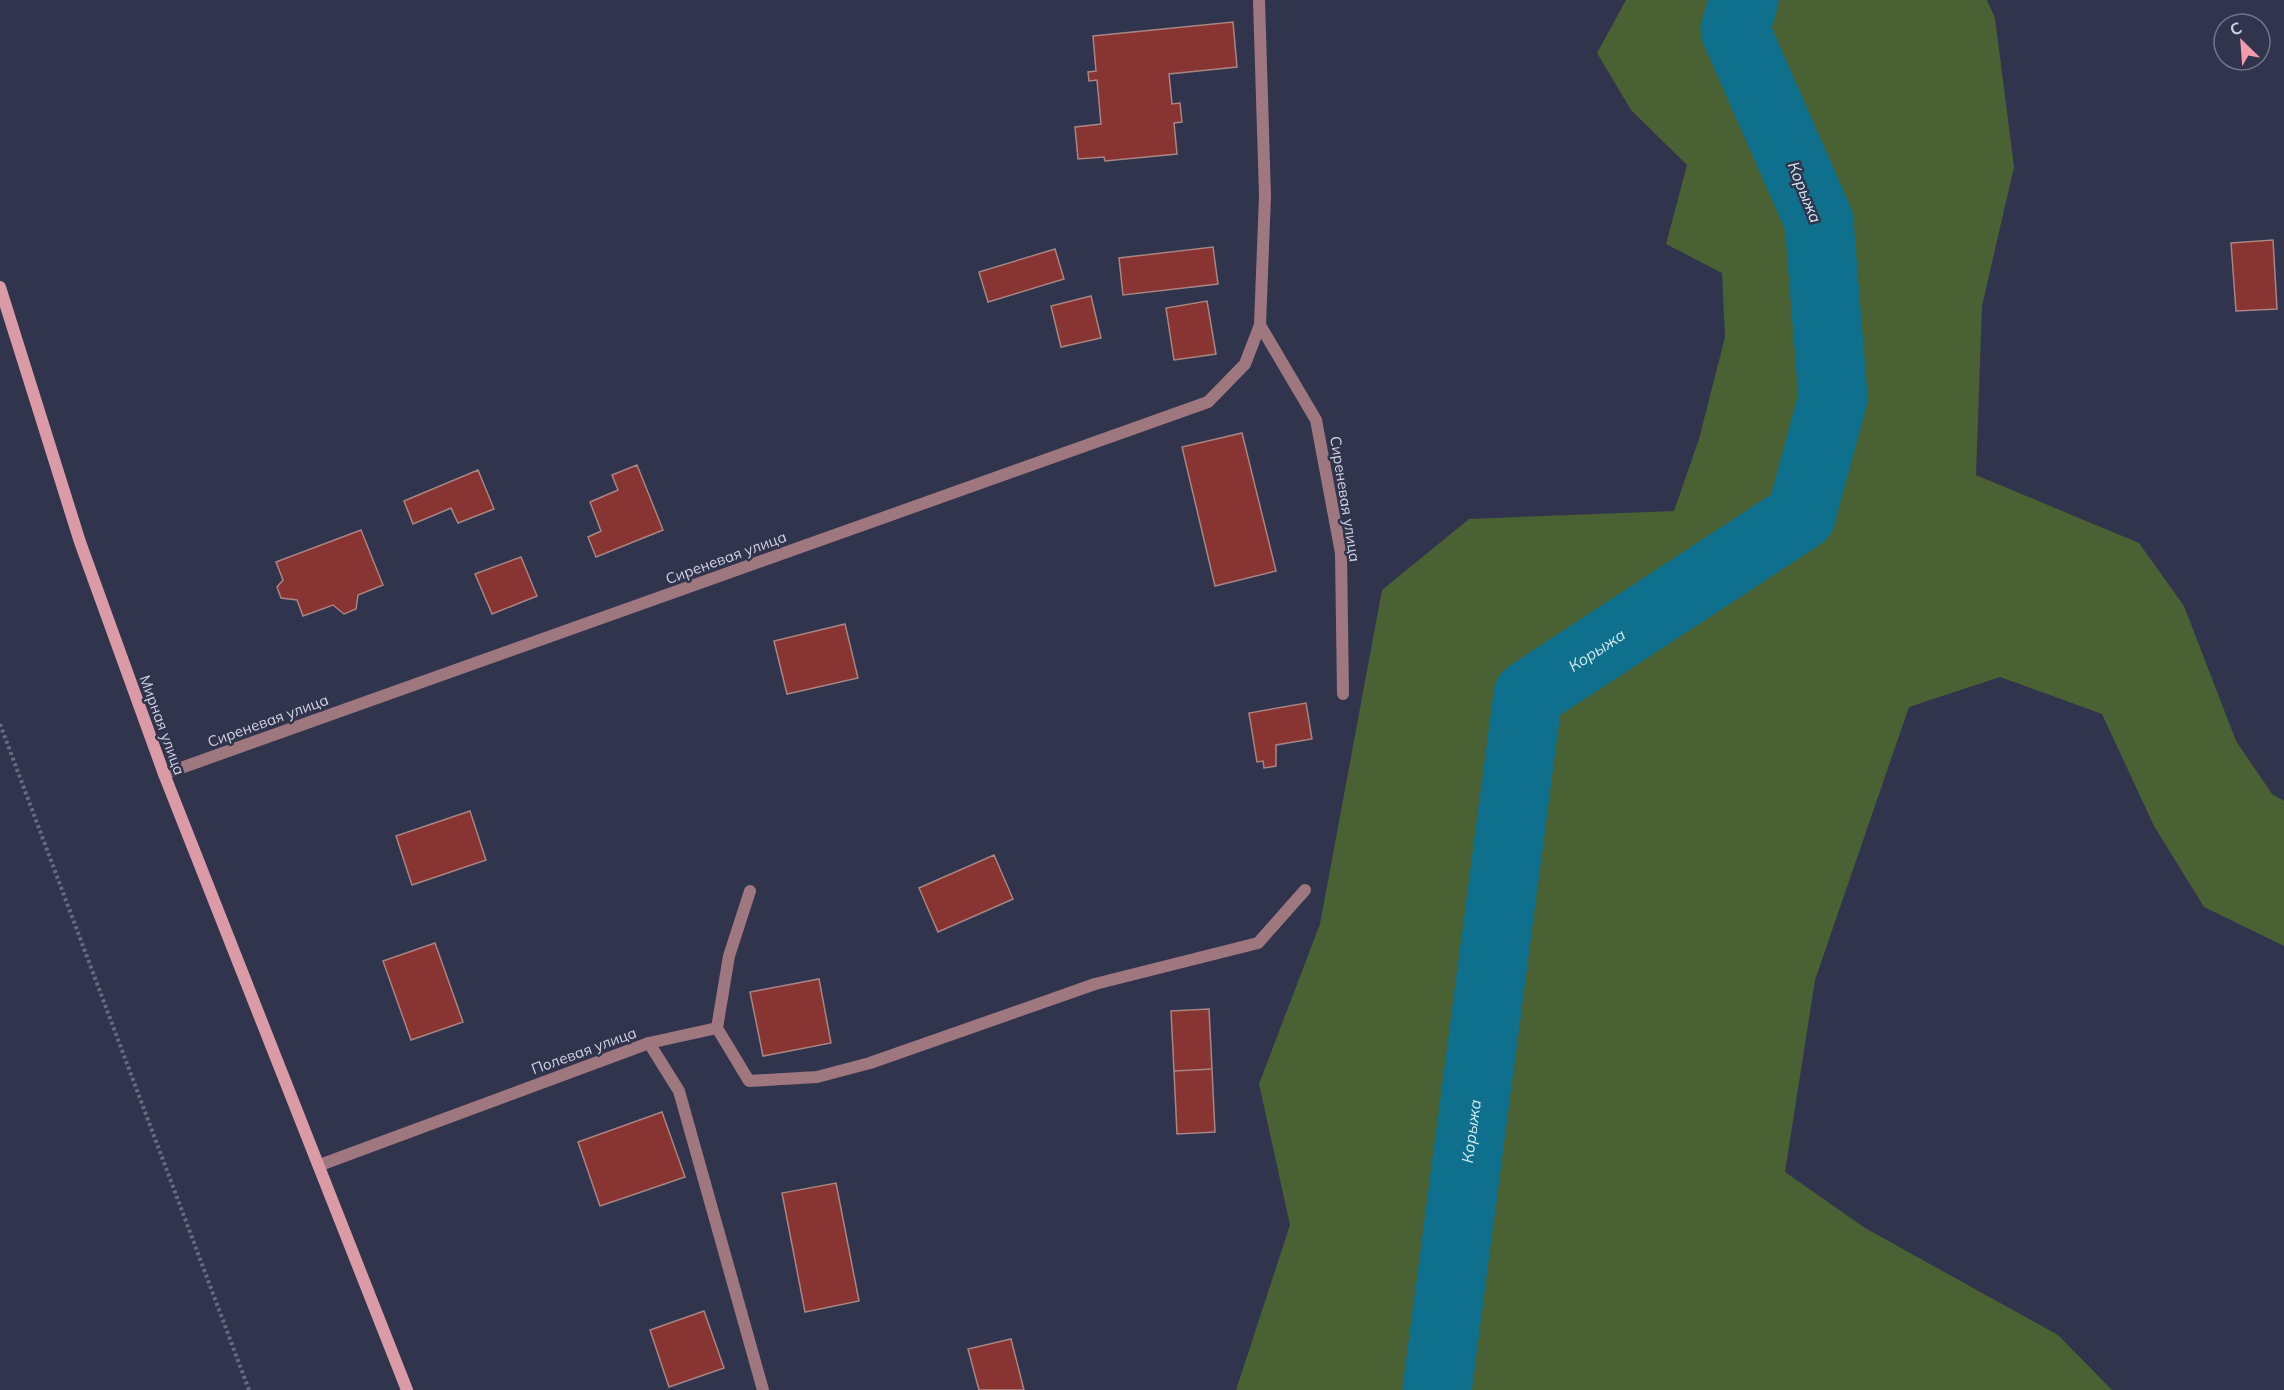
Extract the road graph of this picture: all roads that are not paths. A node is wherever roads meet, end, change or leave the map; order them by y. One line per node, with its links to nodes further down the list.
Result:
1 (1259, 0): 3 (street, Сиреневая улица)
2 (0, 287): 5 (street, Мирная улица)
3 (1260, 325): 4 (street, Сиреневая улица); 5 (street, Сиреневая улица)
4 (1343, 694)
5 (164, 774): 10 (street, Мирная улица)
6 (1305, 890): 8 (street)
7 (750, 891): 8 (street)
8 (717, 1028): 9 (street)
9 (649, 1043): 10 (street, Полевая улица); 12 (street, Полевая улица)
10 (320, 1165): 11 (street, Мирная улица)
11 (407, 1390)
12 (763, 1390)

